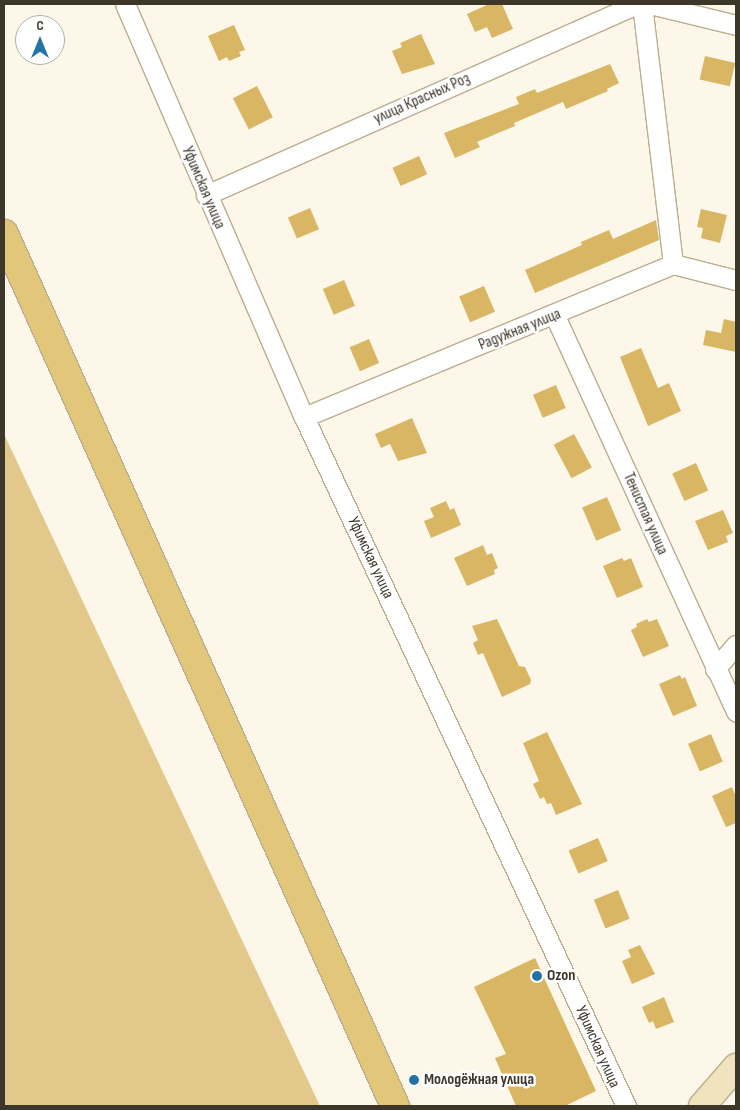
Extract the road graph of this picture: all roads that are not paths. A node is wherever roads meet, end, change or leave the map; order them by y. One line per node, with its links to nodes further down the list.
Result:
1 (125, 4): 6 (street, Уфимская улица)
2 (638, 4): 6 (street, улица Красных Роз)
3 (642, 4): 8 (street)
4 (650, 4): 5 (street)
5 (736, 24)
6 (206, 195): 11 (street, Уфимская улица)
7 (4, 234): 16 (main road)
8 (673, 264): 9 (street); 10 (street, Радужная улица)
9 (736, 280)
10 (555, 316): 11 (street, Радужная улица); 13 (street, Тенистая улица)
11 (304, 417): 17 (street, Уфимская улица)
12 (736, 645): 13 (street)
13 (715, 669): 14 (street, Тенистая улица)
14 (736, 712)
15 (736, 1067): 18 (street)
16 (395, 1106)
17 (626, 1106)
18 (702, 1106)

